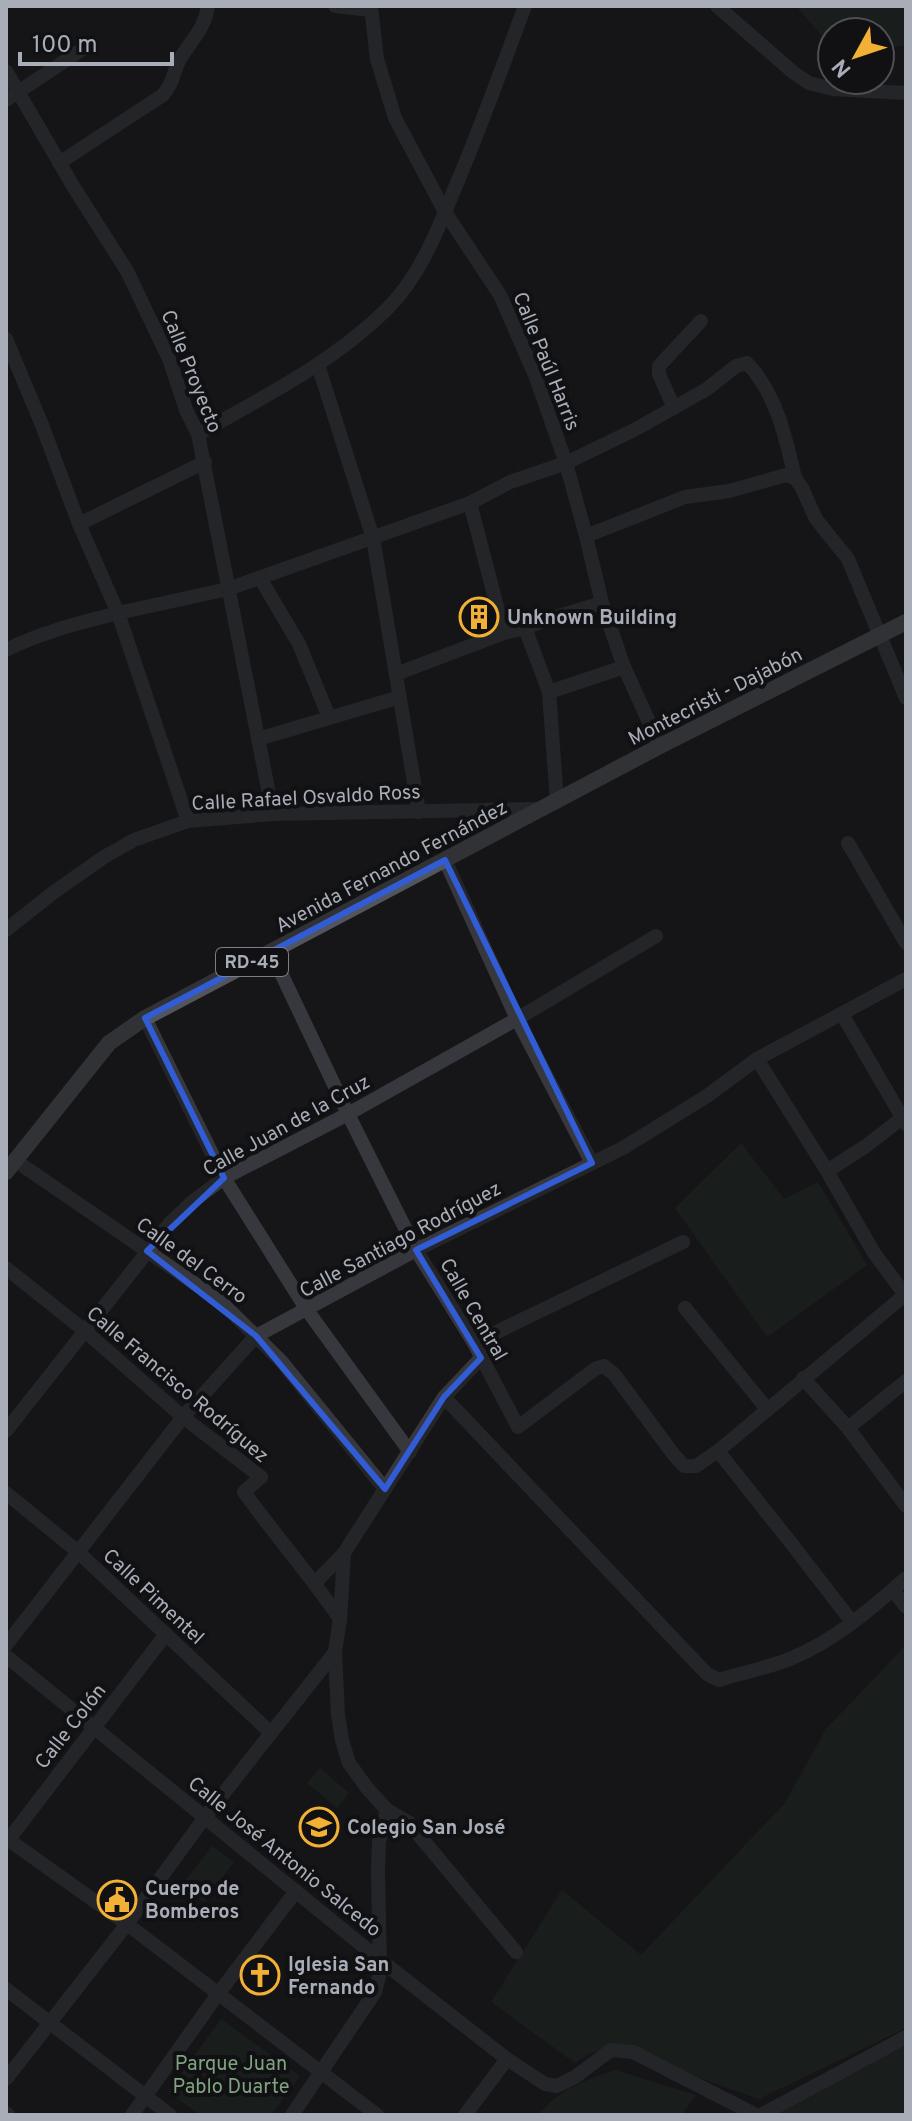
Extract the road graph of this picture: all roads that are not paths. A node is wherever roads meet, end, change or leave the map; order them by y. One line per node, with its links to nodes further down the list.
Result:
1 (208, 6): 10 (street)
2 (335, 6): 5 (street)
3 (525, 6): 11 (street)
4 (717, 6): 8 (street)
5 (371, 8): 11 (street, Calle Paúl Harris)
6 (83, 49): 9 (street)
7 (6, 71): 9 (street, Calle Proyecto)
8 (906, 93)
9 (12, 96): 10 (street, Calle Proyecto)
10 (59, 163): 16 (street, Calle Proyecto)
11 (445, 212): 14 (street); 18 (street, Calle Paúl Harris)
12 (701, 321): 15 (street)
13 (6, 339): 21 (street)
14 (318, 365): 16 (street); 23 (street)
15 (674, 408): 18 (street); 19 (street)
16 (198, 434): 17 (street, Calle Proyecto)
17 (205, 462): 21 (street); 25 (street, Calle Proyecto)
18 (566, 463): 20 (street); 22 (street, Calle Paúl Harris)
19 (795, 478): 22 (street); 31 (street)
20 (470, 503): 23 (street); 30 (street)
21 (79, 524): 27 (street)
22 (586, 536): 26 (street, Calle Paúl Harris)
23 (373, 538): 24 (street); 34 (street)
24 (260, 578): 25 (street); 38 (street)
25 (228, 589): 27 (street); 39 (street, Calle Proyecto)
26 (602, 603): 29 (street); 33 (street, Calle Paúl Harris)
27 (118, 613): 32 (street); 44 (street)
28 (906, 622): 31 (main road, Montecristi - Dajabón / RD-45)
29 (525, 628): 30 (street); 35 (street)
30 (504, 633): 34 (street)
31 (879, 635): 37 (street); 40 (main road, Montecristi - Dajabón / RD-45)
32 (6, 650)
33 (624, 667): 35 (street); 40 (street, Calle Paúl Harris)
34 (396, 674): 36 (street)
35 (549, 692): 41 (street)
36 (400, 697): 38 (street); 42 (street)
37 (906, 698)
38 (329, 717): 39 (street)
39 (258, 739): 43 (street, Calle Proyecto)
40 (660, 746): 41 (main road, Montecristi - Dajabón / RD-45)
41 (550, 805): 42 (street, Calle Rafael Osvaldo Ross); 46 (main road, Avenida Fernando Fernández / RD-45)
42 (419, 812): 43 (street, Calle Rafael Osvaldo Ross)
43 (273, 814): 44 (street, Calle Rafael Osvaldo Ross)
44 (188, 821): 47 (street, Calle Rafael Osvaldo Ross)
45 (848, 843): 49 (street)
46 (445, 860): 50 (main road, Avenida Fernando Fernández / RD-45); 54 (street)
47 (6, 930)
48 (656, 936): 54 (street, Calle Juan de la Cruz)
49 (906, 943)
50 (271, 952): 53 (main road, Avenida Fernando Fernández / RD-45); 56 (street, Calle Central)
51 (906, 979): 52 (street, Calle Santiago Rodríguez)
52 (842, 1014): 55 (street, Calle Santiago Rodríguez); 57 (street)
53 (145, 1018): 59 (main road, Avenida Fernando Fernández / RD-45); 61 (street)
54 (517, 1019): 56 (street, Calle Juan de la Cruz); 58 (street)
55 (757, 1059): 58 (street, Calle Santiago Rodríguez); 60 (street)
56 (348, 1114): 61 (street, Calle Juan de la Cruz); 63 (street, Calle Central)
57 (905, 1119): 60 (street)
58 (592, 1163): 63 (street, Calle Santiago Rodríguez)
59 (11, 1166): 64 (street, Calle del Cerro)
60 (827, 1171): 66 (street)
61 (224, 1178): 64 (street, Calle Juan de la Cruz); 68 (street)
62 (683, 1242): 71 (street)
63 (416, 1250): 68 (street, Calle Santiago Rodríguez); 71 (street, Calle Central)
64 (147, 1251): 69 (street, Calle Juan de la Cruz); 70 (street, Calle del Cerro)
65 (6, 1268): 69 (street, Calle Francisco Rodríguez)
66 (906, 1295): 73 (street)
67 (685, 1308): 76 (street)
68 (307, 1310): 70 (street, Calle Santiago Rodríguez); 81 (street)
69 (85, 1331): 77 (street, Calle Francisco Rodríguez); 79 (street, Calle Juan de la Cruz)
70 (256, 1336): 77 (street, Calle Santiago Rodríguez); 82 (street, Calle del Cerro)
71 (474, 1343): 72 (street, Calle Central)
72 (481, 1358): 75 (street); 80 (street, Calle Central)
73 (803, 1378): 76 (street); 78 (street)
74 (906, 1381): 78 (street)
75 (444, 1397): 81 (street); 93 (street)
76 (767, 1409): 80 (street)
77 (183, 1417): 85 (street, Calle Santiago Rodríguez); 88 (street, Calle Francisco Rodríguez)
78 (848, 1428): 84 (street)
79 (6, 1431)
80 (718, 1451): 93 (street)
81 (410, 1452): 82 (street)
82 (385, 1489): 86 (street)
83 (6, 1493): 85 (street, Calle Pimentel)
84 (906, 1506)
85 (77, 1551): 94 (street, Calle Pimentel); 95 (street, Calle Santiago Rodríguez)
86 (344, 1553): 88 (street); 90 (street)
87 (906, 1578): 89 (street)
88 (319, 1589): 90 (street); 92 (street, Calle Francisco Rodríguez)
89 (893, 1590): 91 (street); 93 (street)
90 (342, 1591): 92 (street)
91 (906, 1607)
92 (340, 1619): 96 (street)
93 (852, 1622)
94 (166, 1634): 98 (street, Calle Colón); 99 (street, Calle Pimentel)
95 (6, 1645)
96 (335, 1652): 99 (street); 100 (street)
97 (6, 1656): 98 (street, Calle José Antonio Salcedo)
98 (94, 1729): 101 (street, Calle José Antonio Salcedo); 102 (street, Calle Colón)
99 (271, 1733): 101 (street)
100 (387, 1810): 105 (street); 106 (street)
101 (205, 1817): 103 (street, Calle José Antonio Salcedo); 104 (street)
102 (7, 1840): 104 (street)
103 (296, 1891): 106 (street, Calle José Antonio Salcedo); 108 (street)
104 (127, 1924): 108 (street); 109 (street)
105 (516, 1952)
106 (379, 1959): 111 (street, Calle José Antonio Salcedo); 112 (street)
107 (6, 1989): 109 (street)
108 (218, 1994): 112 (street); 114 (street)
109 (49, 2022): 113 (street); 114 (street)
110 (906, 2037): 120 (street)
111 (507, 2059): 119 (street); 120 (street, Calle José Antonio Salcedo)
112 (320, 2072): 117 (street); 118 (street)
113 (6, 2079)
114 (146, 2096): 115 (street); 116 (street)
115 (132, 2115)
116 (170, 2115)
117 (292, 2115)
118 (377, 2115)
119 (465, 2115)
120 (758, 2115)

